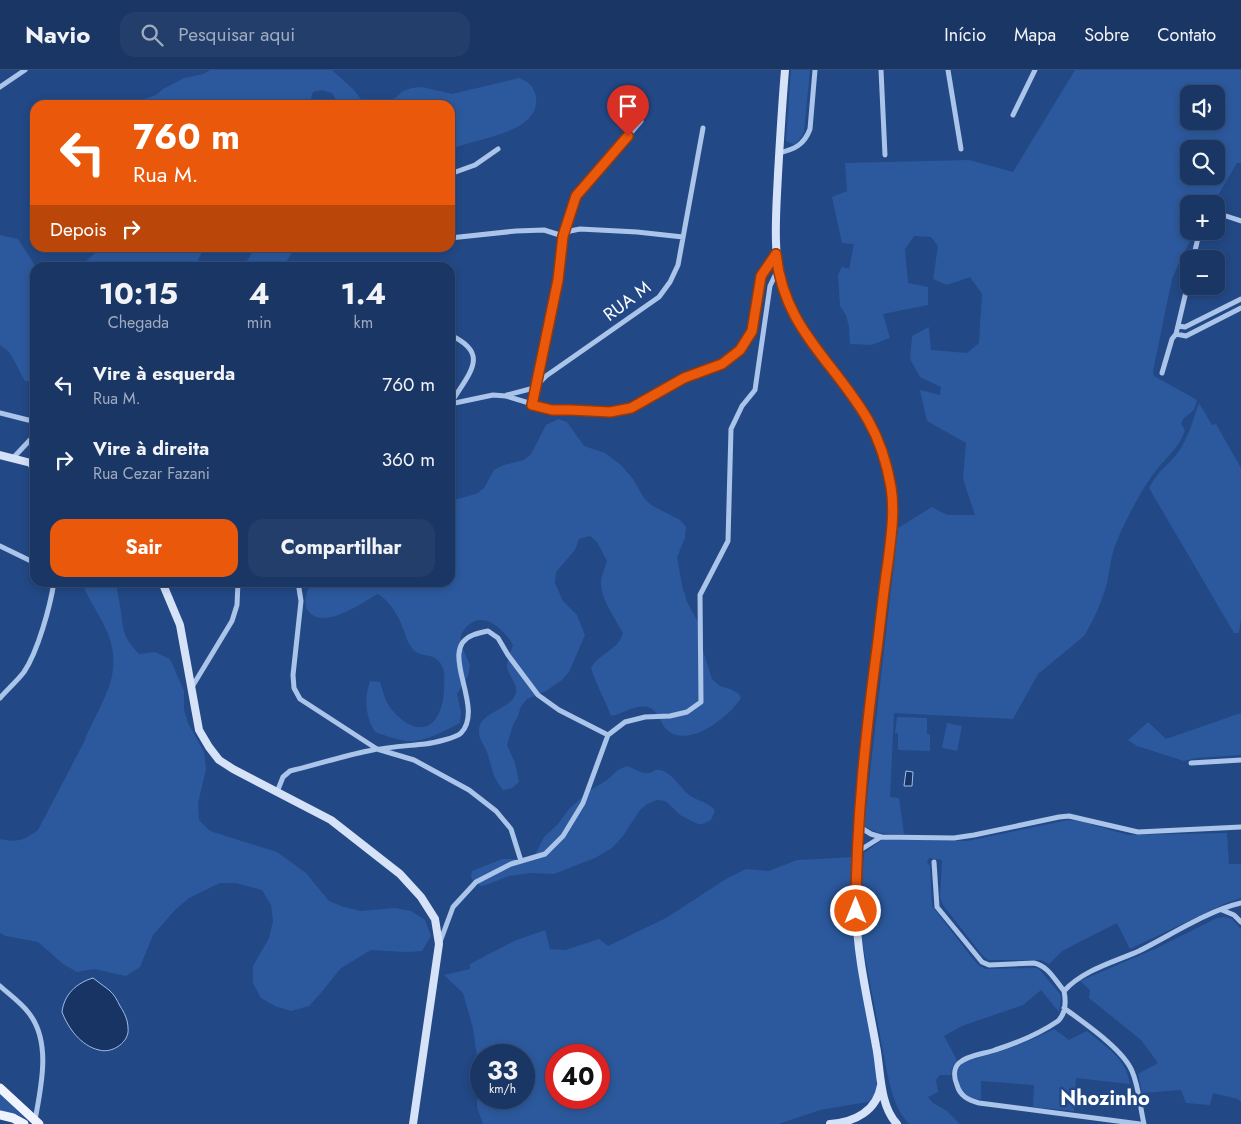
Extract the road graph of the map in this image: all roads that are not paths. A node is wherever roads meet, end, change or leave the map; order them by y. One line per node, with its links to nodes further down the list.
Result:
1 (25, 70): 7 (street)
2 (785, 70): 13 (street)
3 (815, 70): 13 (street)
4 (880, 70): 14 (street)
5 (948, 70): 12 (street)
6 (1035, 70): 8 (street)
7 (0, 87)
8 (1013, 115)
9 (641, 121): 18 (street)
10 (702, 128): 20 (street, RUA M)
11 (498, 148): 15 (street)
12 (961, 149)
13 (780, 153): 21 (street)
14 (885, 155)
15 (455, 172)
16 (1225, 216): 17 (street)
17 (1241, 221)
18 (563, 236): 19 (street); 20 (street); 30 (street)
19 (455, 237)
20 (683, 237): 30 (street, RUA M)
21 (776, 254): 22 (street); 34 (street)
22 (778, 269): 49 (street); 54 (street)
23 (1185, 295): 26 (street)
24 (1241, 298): 26 (street)
25 (1241, 308): 27 (street)
26 (1178, 326): 27 (street)
27 (1176, 334): 29 (street)
28 (455, 338): 32 (street)
29 (1162, 373)
30 (534, 388): 31 (street); 34 (street)
31 (506, 396): 33 (street); 34 (street)
32 (455, 397)
33 (455, 403)
34 (532, 405)
35 (0, 413): 36 (street)
36 (30, 419)
37 (30, 440): 39 (street)
38 (0, 455): 39 (street)
39 (13, 458): 40 (street)
40 (30, 462)
41 (0, 546): 42 (street)
42 (30, 561)
43 (53, 587): 48 (street)
44 (164, 587): 47 (street)
45 (238, 587): 47 (street)
46 (299, 587): 50 (street)
47 (191, 688): 53 (street)
48 (0, 698)
49 (608, 734): 50 (street); 58 (street)
50 (377, 749): 53 (street); 58 (street)
51 (1241, 760): 52 (street)
52 (1191, 763)
53 (277, 792): 63 (street)
54 (858, 826): 56 (street); 57 (street)
55 (1241, 827): 56 (street)
56 (881, 837): 57 (street)
57 (857, 852): 67 (street)
58 (522, 861): 63 (street)
59 (934, 862): 65 (street)
60 (1241, 903): 61 (street)
61 (1222, 910): 62 (street); 65 (street)
62 (1241, 922)
63 (439, 944): 72 (street)
64 (0, 986): 70 (street)
65 (1064, 991): 66 (street)
66 (1064, 1008): 75 (street); 76 (street)
67 (881, 1083): 73 (street); 74 (street)
68 (0, 1088): 70 (main road)
69 (0, 1115): 71 (main road)
70 (37, 1122)
71 (24, 1124)
72 (413, 1124)
73 (830, 1124)
74 (897, 1124)
75 (1140, 1124)
76 (1144, 1124)

